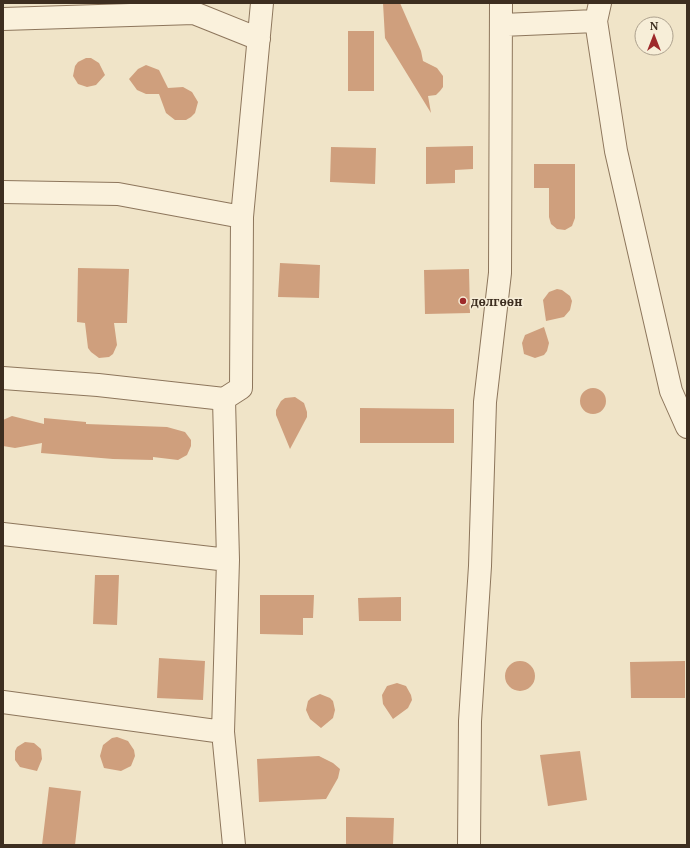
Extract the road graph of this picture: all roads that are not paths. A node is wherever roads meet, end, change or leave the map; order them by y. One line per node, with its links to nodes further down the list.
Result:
1 (262, 3): 6 (street)
2 (501, 3): 5 (street)
3 (598, 12): 5 (street); 11 (street)
4 (3, 19): 6 (street)
5 (502, 25): 17 (street)
6 (259, 39): 8 (street)
7 (3, 192): 8 (street)
8 (242, 217): 10 (street)
9 (3, 378): 10 (street)
10 (224, 399): 13 (street)
11 (687, 427)
12 (3, 534): 13 (street)
13 (228, 560): 15 (street)
14 (3, 702): 15 (street)
15 (223, 732): 16 (street)
16 (234, 845)
17 (469, 845)

